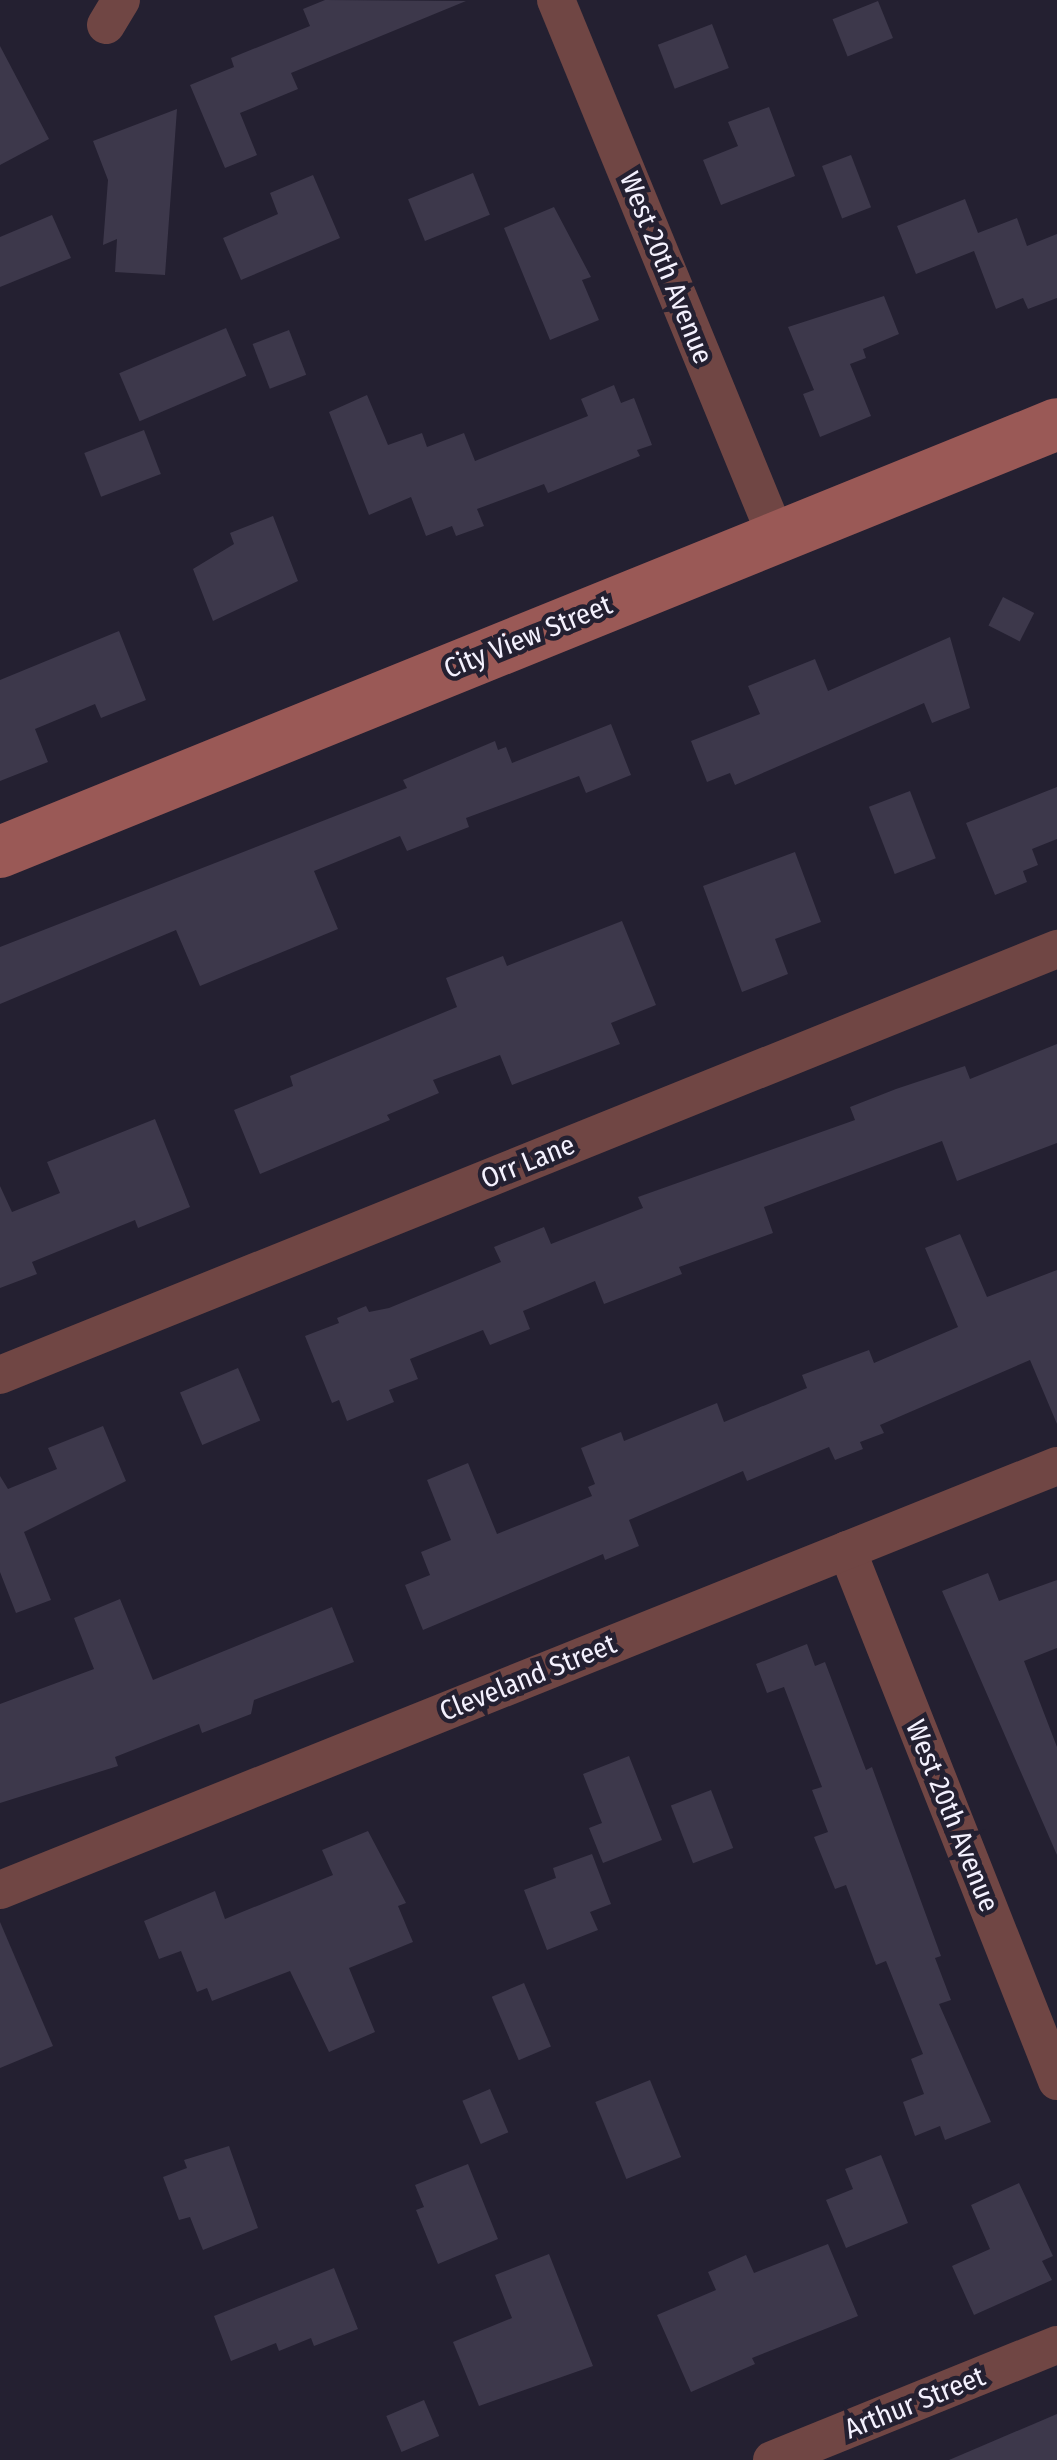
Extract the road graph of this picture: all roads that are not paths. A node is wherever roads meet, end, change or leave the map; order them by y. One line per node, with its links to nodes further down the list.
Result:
1 (556, 0): 3 (street, West 20th Avenue)
2 (1057, 424): 3 (street, City View Street)
3 (776, 536): 4 (street, City View Street)
4 (0, 852)
5 (1057, 949): 6 (street, Orr Lane)
6 (0, 1375)
7 (1057, 1466): 8 (street, Cleveland Street)
8 (848, 1550): 9 (street, Cleveland Street); 10 (street, West 20th Avenue)
9 (0, 1890)
10 (1057, 2081)
11 (1057, 2345): 12 (street, Arthur Street)
12 (772, 2460)

